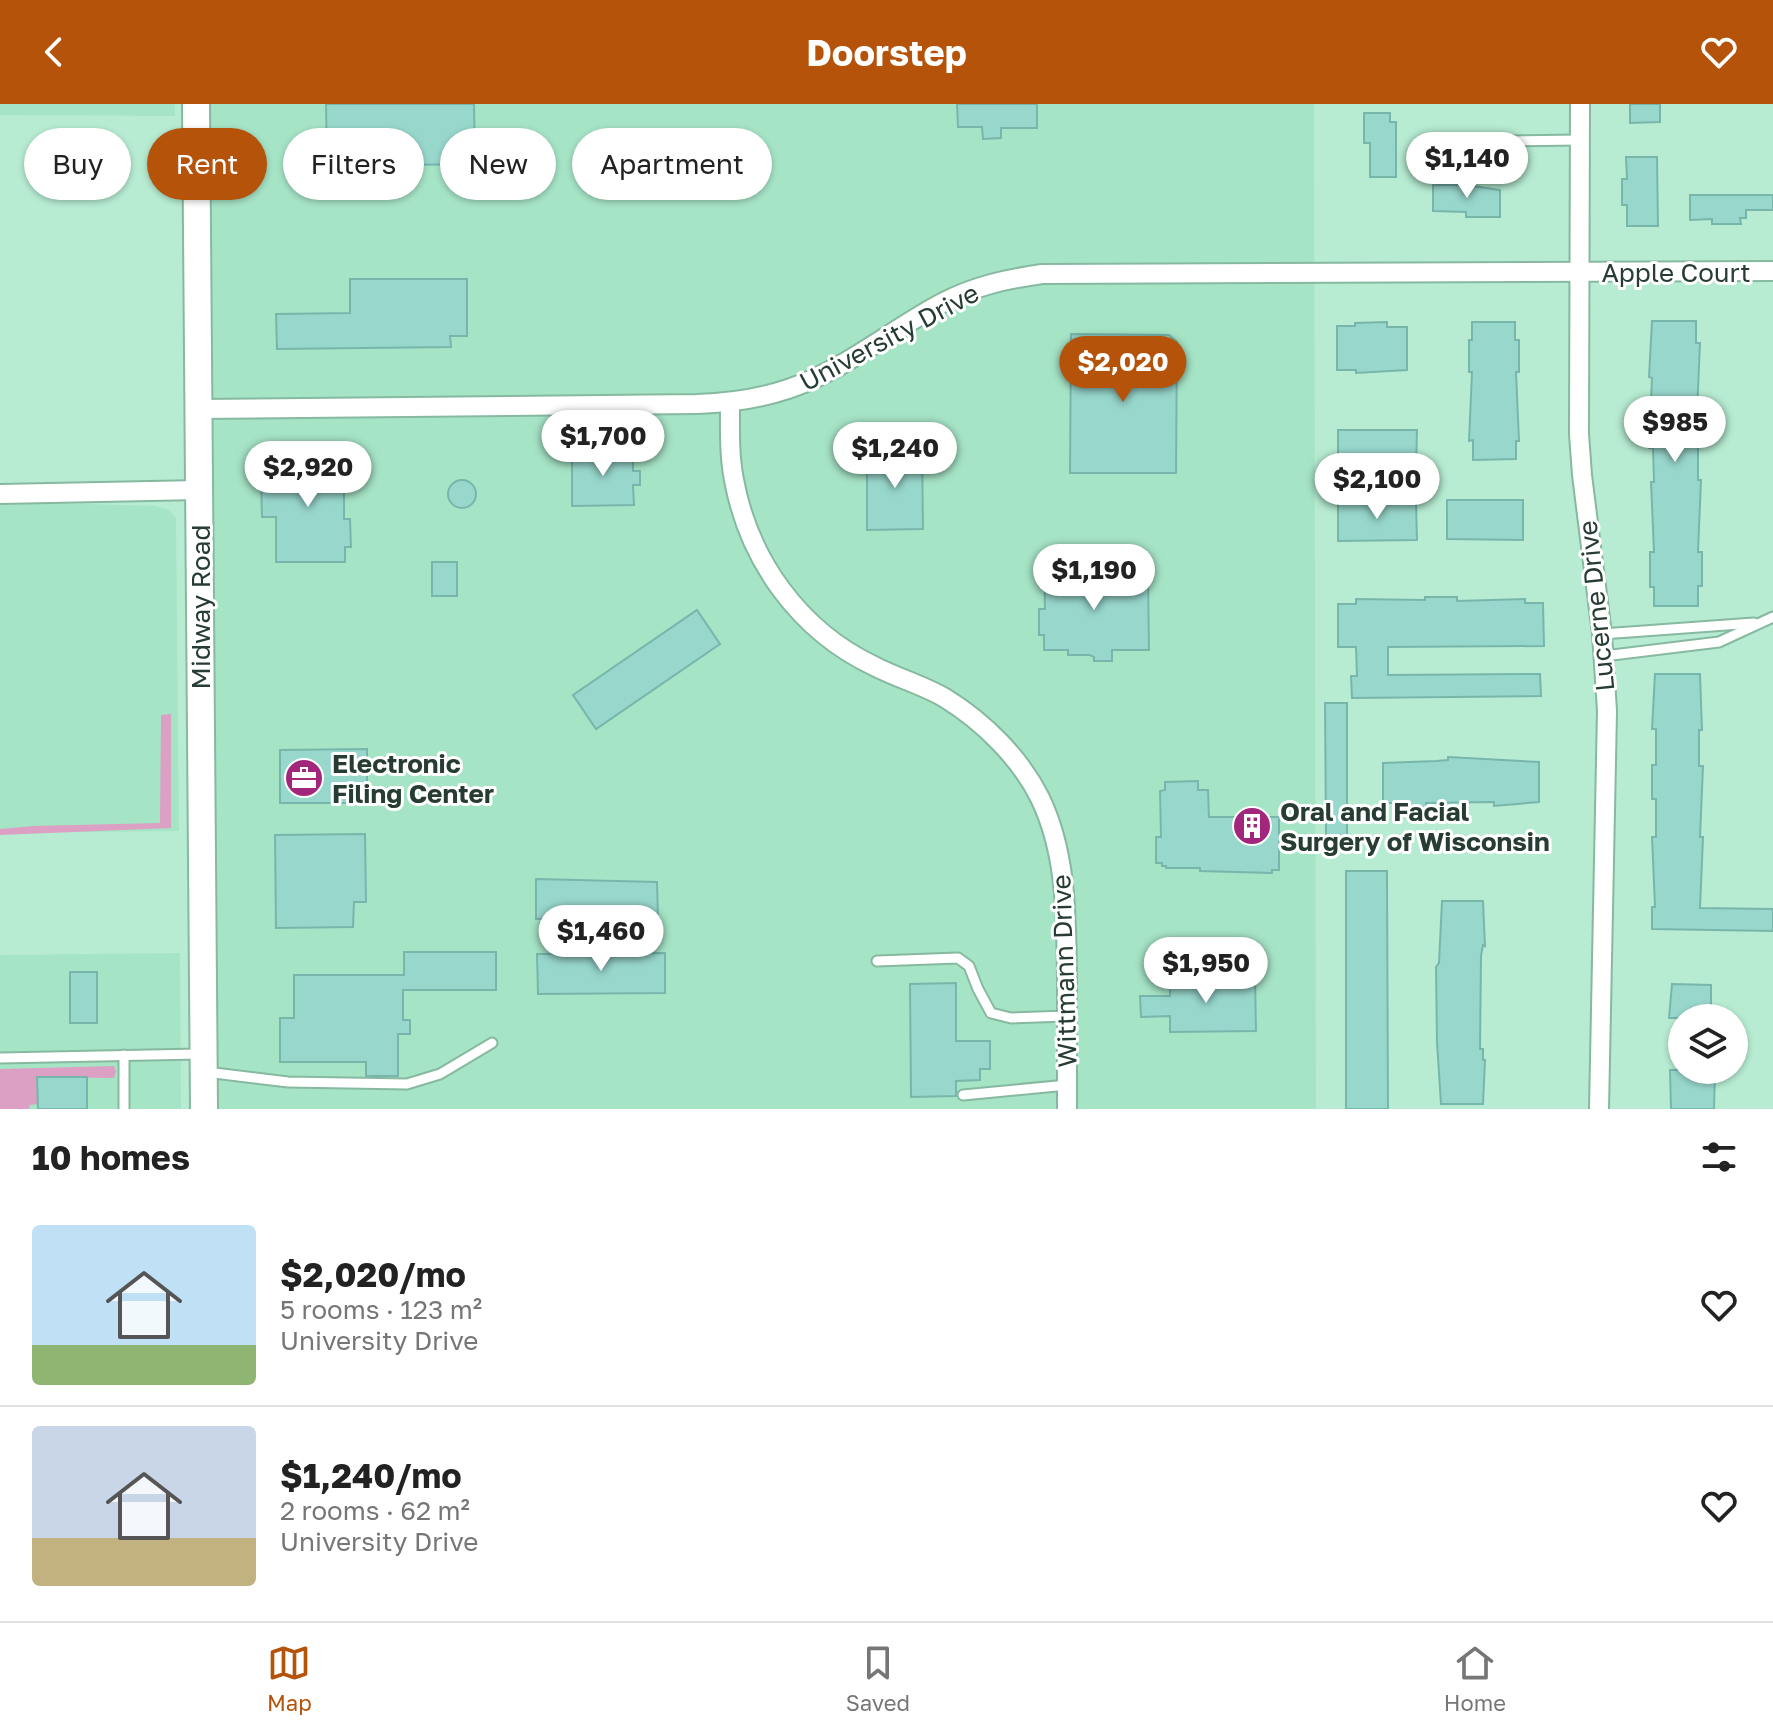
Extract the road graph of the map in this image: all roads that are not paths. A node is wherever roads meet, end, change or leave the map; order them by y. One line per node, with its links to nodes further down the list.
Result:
1 (196, 104): 8 (main road, Midway Road)
2 (1580, 104): 3 (street, Lucerne Drive)
3 (1580, 140): 4 (lane); 6 (street, Lucerne Drive)
4 (1432, 142)
5 (1773, 271): 6 (street, Apple Court)
6 (1580, 272): 7 (street, University Drive); 13 (street, Lucerne Drive)
7 (730, 402): 8 (street, University Drive); 16 (street, Wittmann Drive)
8 (199, 409): 9 (main road, Midway Road)
9 (200, 490): 10 (street); 20 (main road, Midway Road)
10 (0, 494)
11 (1773, 617): 12 (lane)
12 (1757, 623): 13 (lane); 14 (lane)
13 (1602, 634): 14 (street, Lucerne Drive)
14 (1604, 656): 26 (street, Lucerne Drive)
15 (877, 961): 16 (lane)
16 (1067, 1016): 21 (street, Wittmann Drive)
17 (492, 1043): 20 (lane)
18 (124, 1055): 19 (lane); 20 (lane); 23 (lane)
19 (0, 1058)
20 (204, 1063): 24 (main road, Midway Road)
21 (1067, 1085): 22 (lane); 25 (street, Wittmann Drive)
22 (963, 1095)
23 (124, 1109)
24 (204, 1109)
25 (1067, 1109)
26 (1599, 1109)

